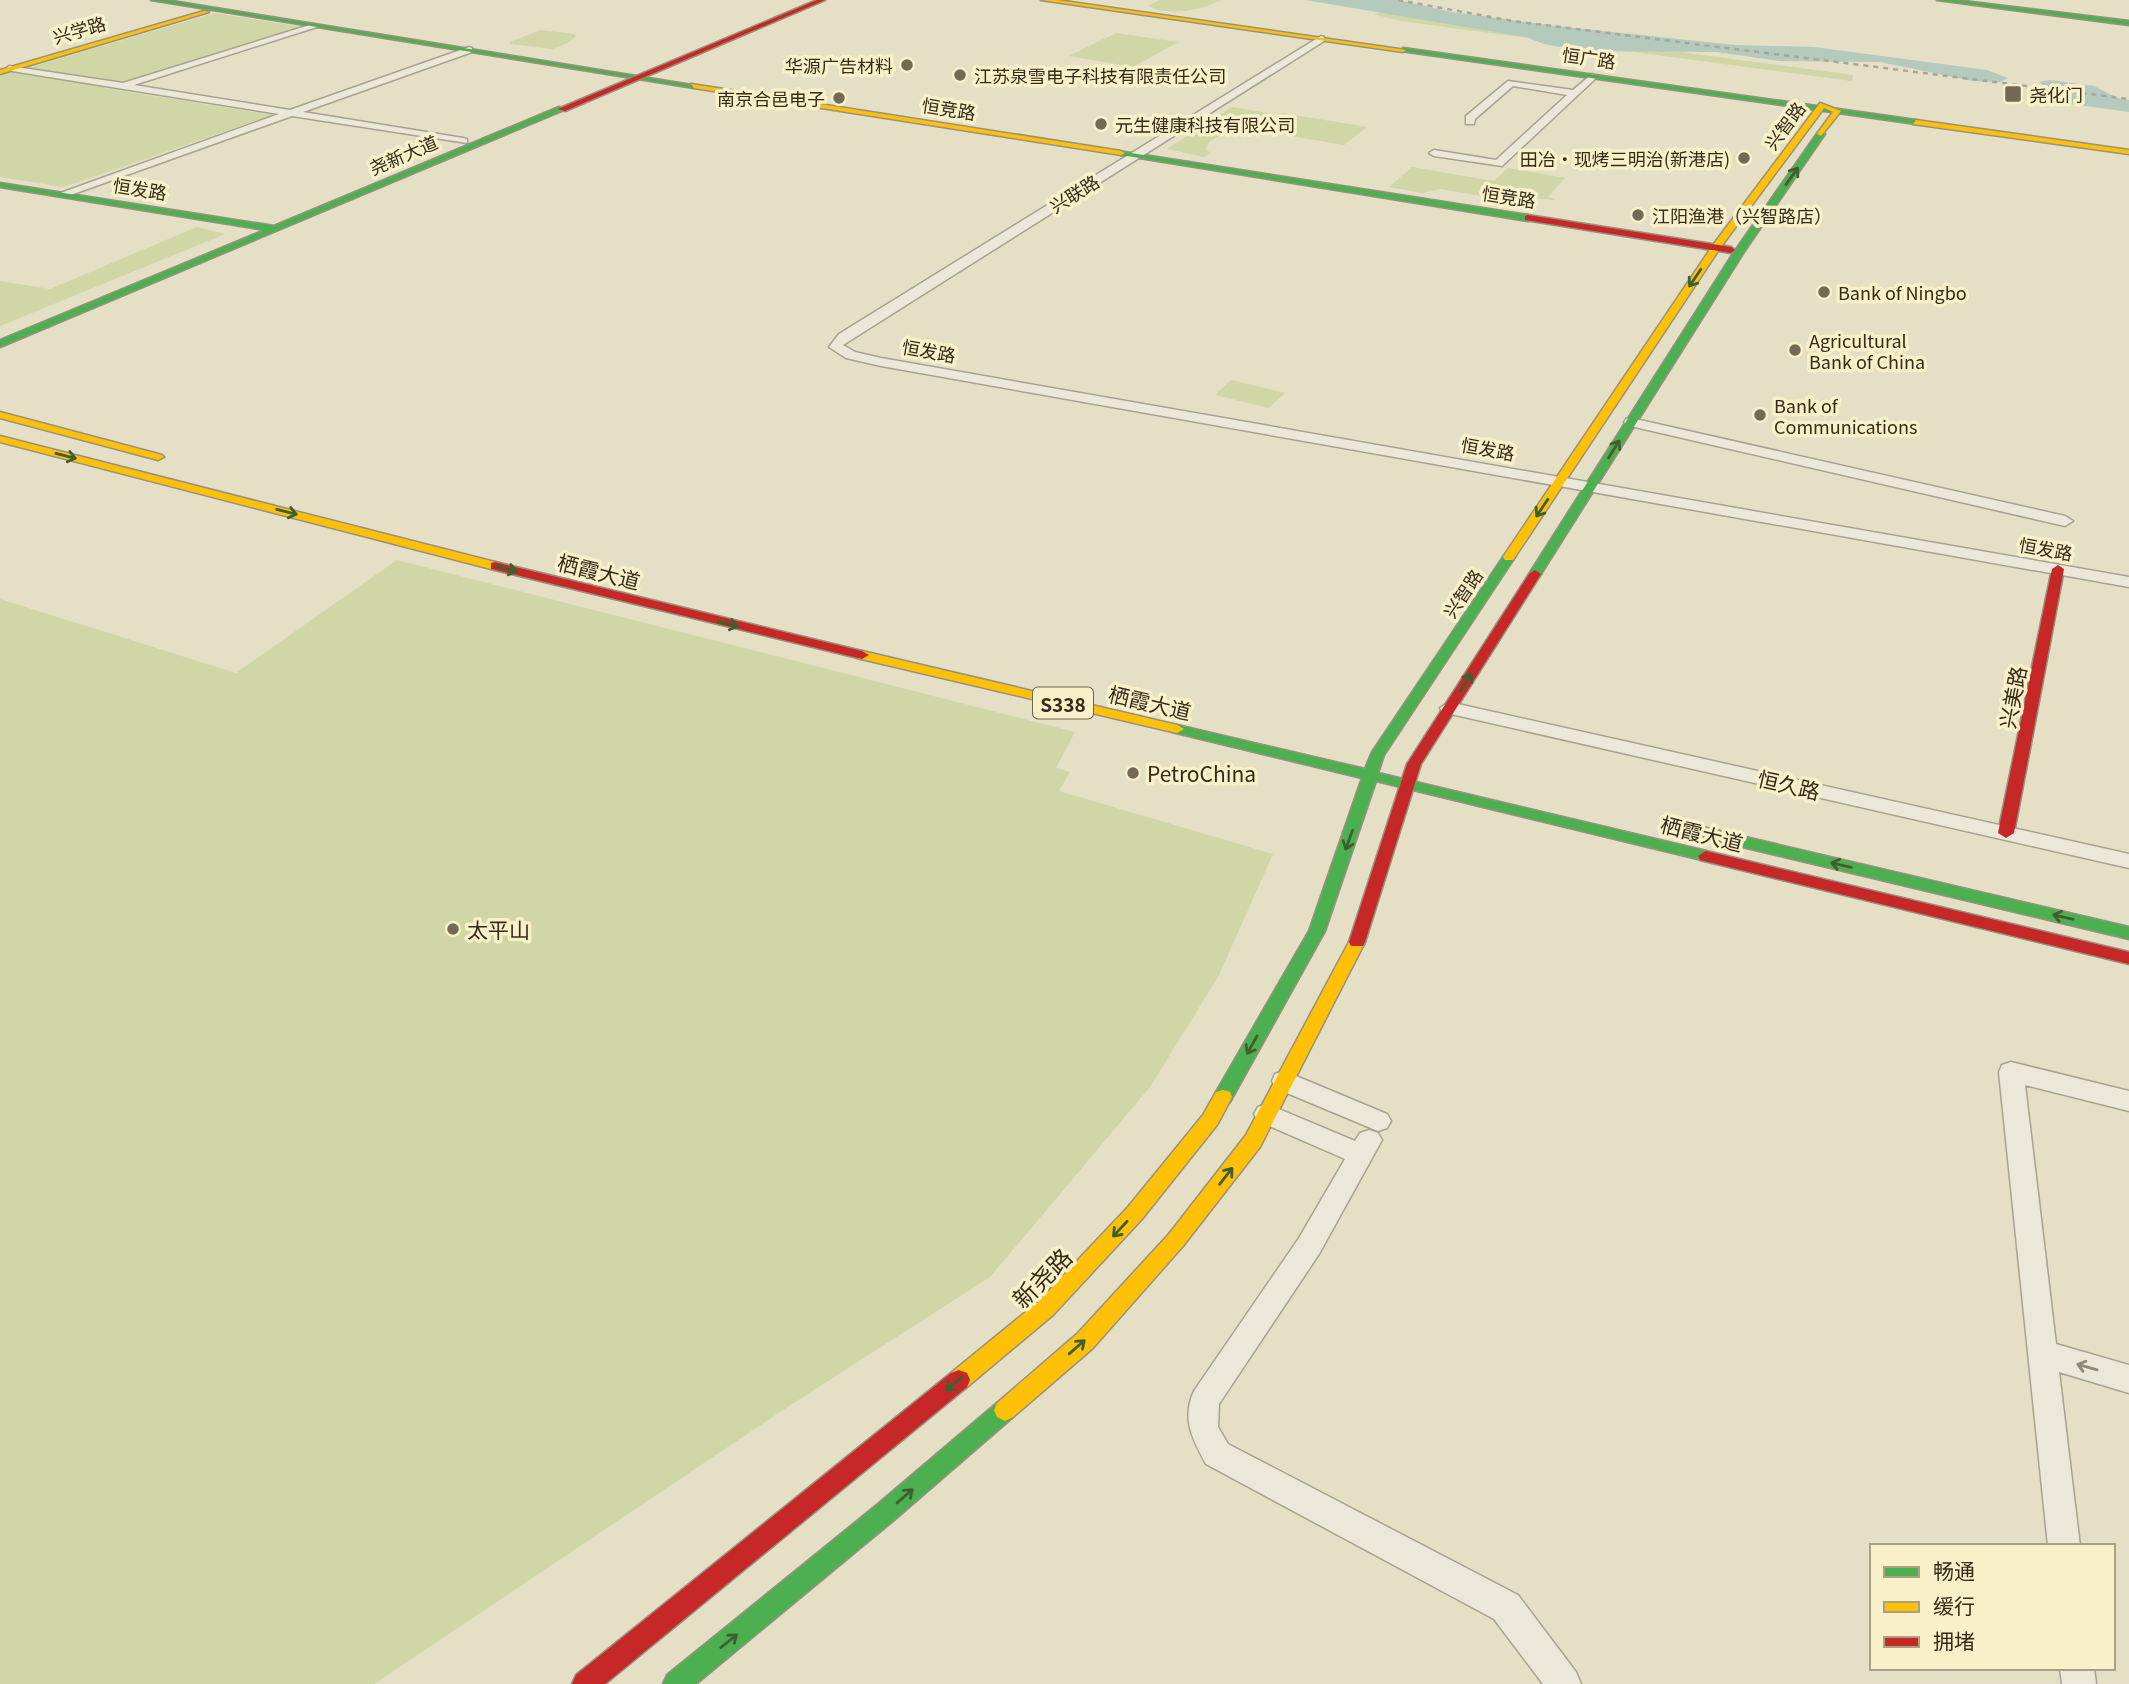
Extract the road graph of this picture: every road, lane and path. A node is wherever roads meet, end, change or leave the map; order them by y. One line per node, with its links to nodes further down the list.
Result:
1 (154, 0): 9 (main road, 恒竞路)
2 (249, 0): 9 (main road, 兴学路)
3 (806, 0): 15 (main road, 尧新大道)
4 (822, 0): 15 (main road, 尧新大道)
5 (1044, 0): 12 (main road, 恒广路)
6 (1057, 0): 23 (main road, 恒广路)
7 (1940, 0): 10 (main road)
8 (1968, 0): 10 (main road)
9 (215, 10): 11 (main road, 恒竞路); 14 (main road, 兴学路)
10 (2129, 21)
11 (316, 26): 13 (main road, 恒竞路); 17 (street)
12 (1321, 38): 16 (main road, 恒广路); 29 (street, 兴联路)
13 (469, 50): 15 (main road, 恒竞路); 24 (street)
14 (6, 70): 17 (street)
15 (631, 76): 26 (main road, 尧新大道); 29 (main road, 恒竞路); 33 (main road, 尧新大道)
16 (1592, 77): 18 (street); 23 (main road, 恒广路)
17 (121, 86): 24 (street)
18 (1575, 93): 19 (street); 22 (street)
19 (1499, 94): 20 (street); 25 (street)
20 (1512, 96)
21 (1549, 102): 22 (street)
22 (1562, 104): 28 (street)
23 (1827, 108): 27 (main road, 恒广路); 34 (main road, 兴智路); 35 (main road, 兴智路, one-way to 23)
24 (293, 113): 26 (street); 31 (street)
25 (1469, 122)
26 (463, 141): 32 (main road, 尧新大道)
27 (2129, 150)
28 (1434, 152)
29 (1132, 157): 34 (main road, 恒竞路); 38 (street, 兴联路)
30 (0, 185): 31 (main road, 恒发路)
31 (61, 195): 32 (main road, 恒发路)
32 (254, 227): 33 (main road, 恒发路); 36 (main road, 尧新大道)
33 (274, 229): 37 (main road, 尧新大道)
34 (1716, 247): 35 (main road, 恒竞路); 43 (main road, 兴智路, one-way to 43)
35 (1739, 252): 40 (main road, 兴智路)
36 (0, 331)
37 (0, 346)
38 (840, 351): 43 (street, 恒发路)
39 (0, 415): 42 (main road)
40 (1631, 422): 44 (main road, 兴智路, one-way to 40); 45 (street, 恒发路)
41 (0, 439): 52 (main road, 栖霞大道 / S338, one-way to 52)
42 (174, 461)
43 (1560, 480): 44 (street, 恒发路); 51 (main road, 兴智路, one-way to 51)
44 (1589, 488): 46 (street, 恒发路); 50 (main road, 兴智路, one-way to 44)
45 (2065, 521)
46 (2058, 569): 48 (street, 恒发路); 55 (main road, 兴美路)
47 (617, 579): 49 (main road, 栖霞大道)
48 (2129, 582)
49 (726, 605)
50 (1449, 708): 51 (main road, 兴智路); 55 (street, 恒久路)
51 (1395, 760): 52 (main road, 兴智路); 53 (main road, 兴智路)
52 (1372, 776): 53 (main road, 栖霞大道 / S338); 66 (main road, 新尧路, one-way to 66)
53 (1409, 784): 58 (main road, 栖霞大道 / S338); 59 (main road)
54 (1684, 828): 57 (main road, 栖霞大道, one-way to 54)
55 (2007, 833): 56 (street, 恒久路)
56 (2129, 861)
57 (2129, 933)
58 (2129, 958)
59 (1284, 1082): 61 (main road); 62 (street)
60 (2129, 1101): 63 (street)
61 (1267, 1114): 62 (street); 67 (main road, one-way to 61)
62 (1369, 1139): 68 (street)
63 (2044, 1354): 64 (street, one-way to 63); 65 (street)
64 (2129, 1380)
65 (2064, 1544)
66 (585, 1684)
67 (677, 1684)
68 (1564, 1684)

